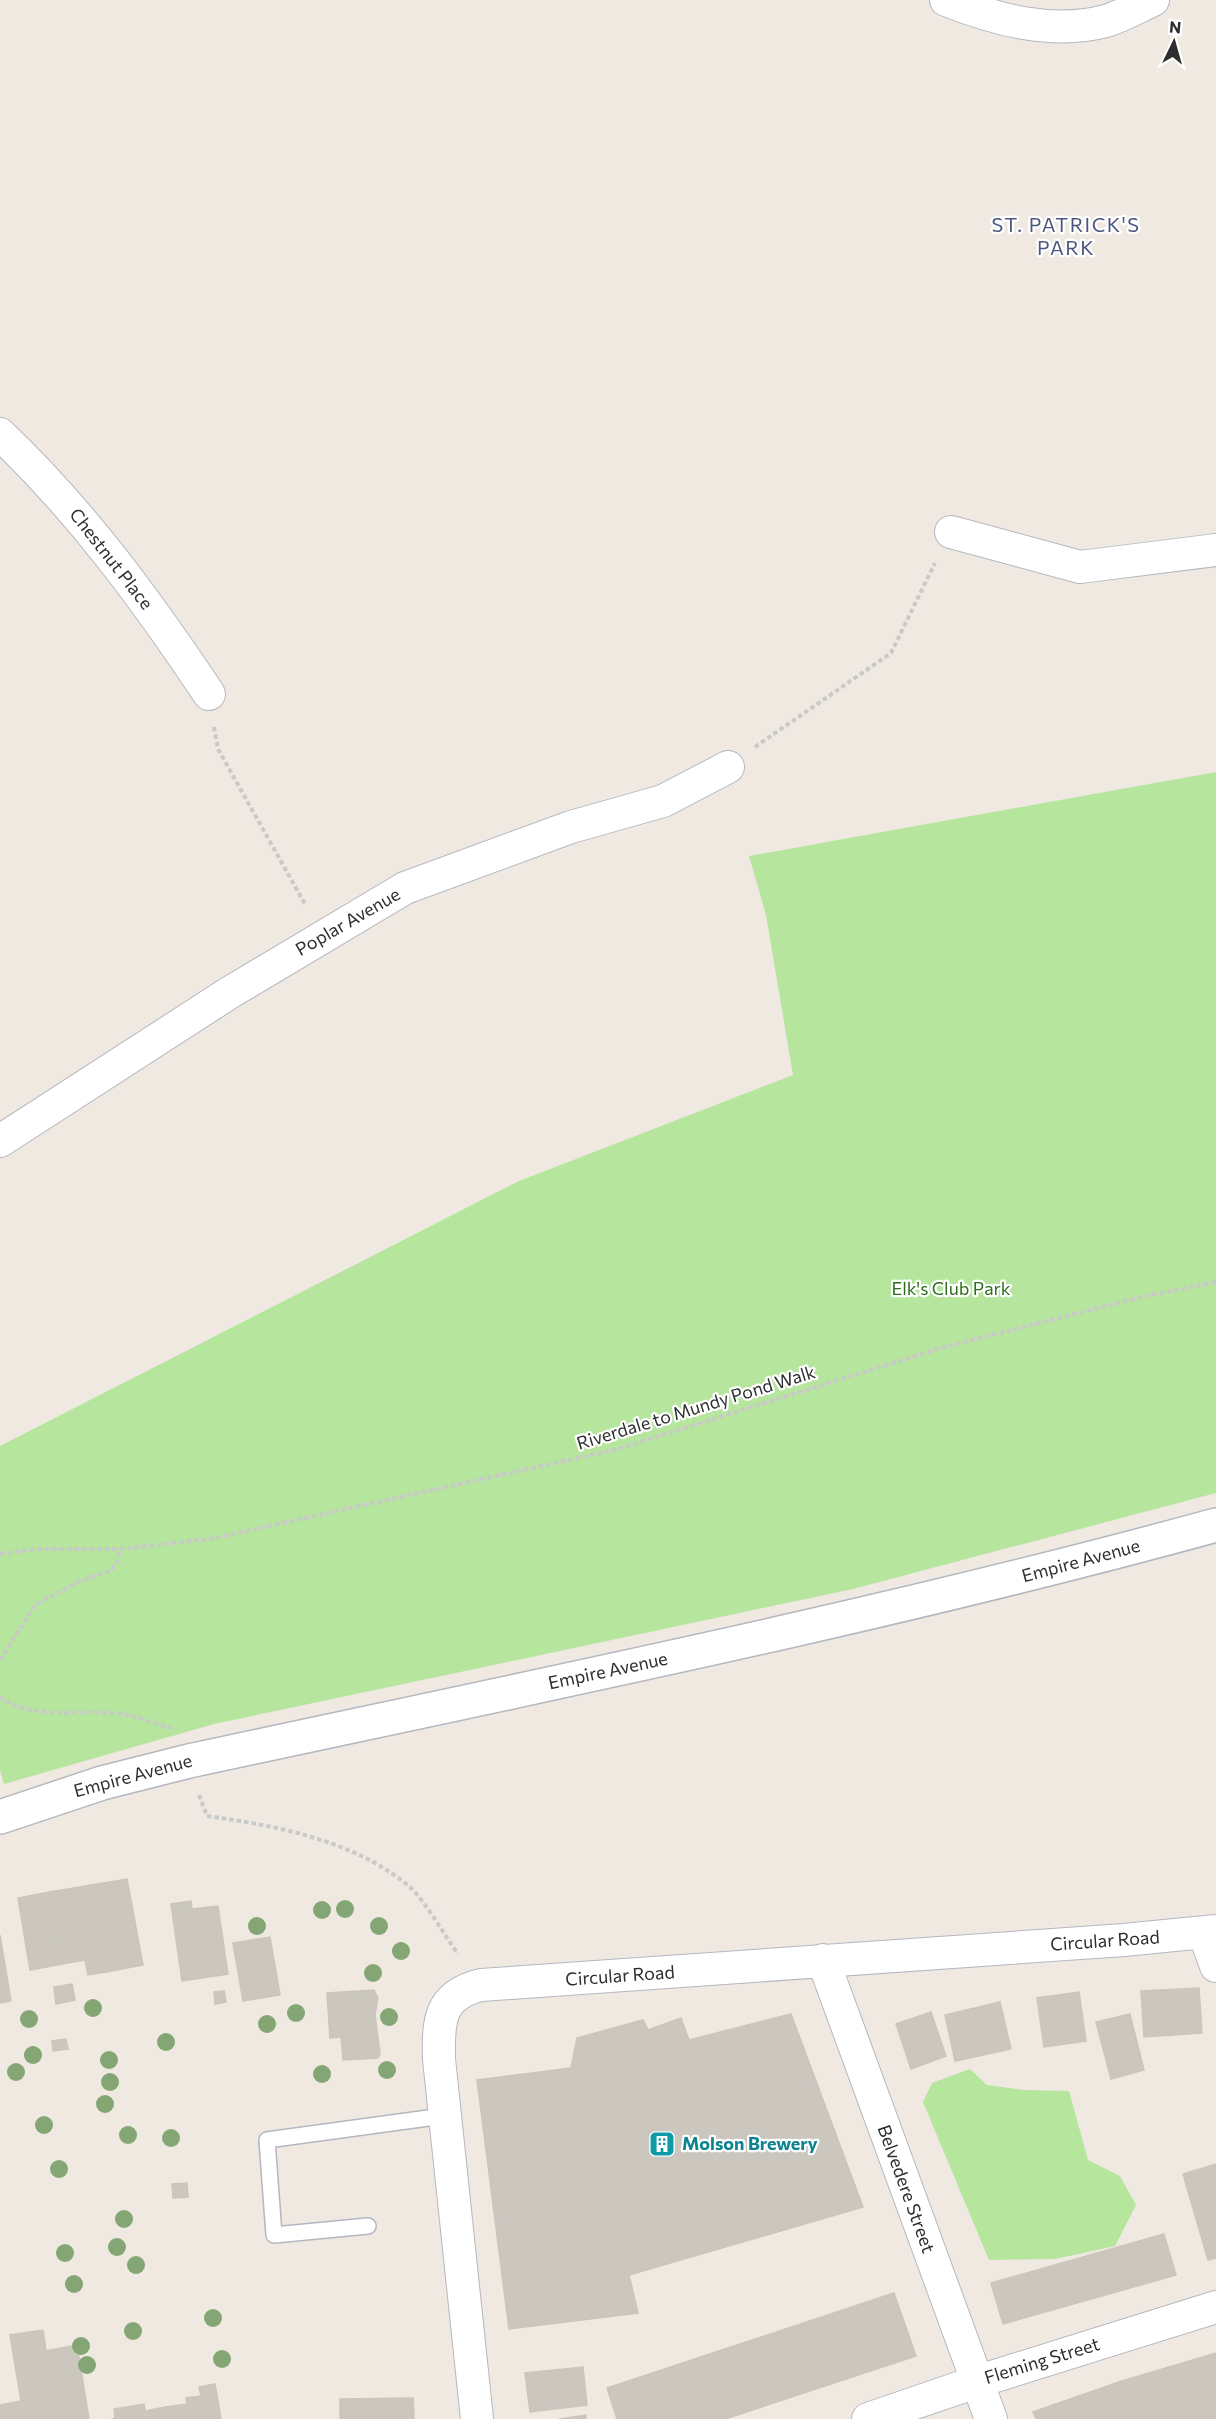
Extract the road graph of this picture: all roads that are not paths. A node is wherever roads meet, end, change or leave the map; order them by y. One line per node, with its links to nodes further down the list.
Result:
1 (946, 0): 2 (street)
2 (1153, 0)
3 (0, 434): 6 (street, Chestnut Place)
4 (951, 532): 5 (street)
5 (1216, 550)
6 (209, 694)
7 (728, 767): 8 (street, Poplar Avenue)
8 (0, 1142)
9 (1216, 1525): 10 (street, Empire Avenue)
10 (0, 1817)
11 (1210, 1932): 12 (street, Circular Road); 13 (street)
12 (823, 1960): 14 (street, Circular Road); 17 (street, Belvedere Street)
13 (1216, 1966)
14 (443, 2116): 15 (lane); 18 (street, Circular Road)
15 (368, 2226)
16 (1216, 2307): 17 (street, Fleming Street)
17 (976, 2382): 19 (street, Fleming Street); 20 (street, Belvedere Street)
18 (477, 2419)
19 (868, 2419)
20 (991, 2419)

